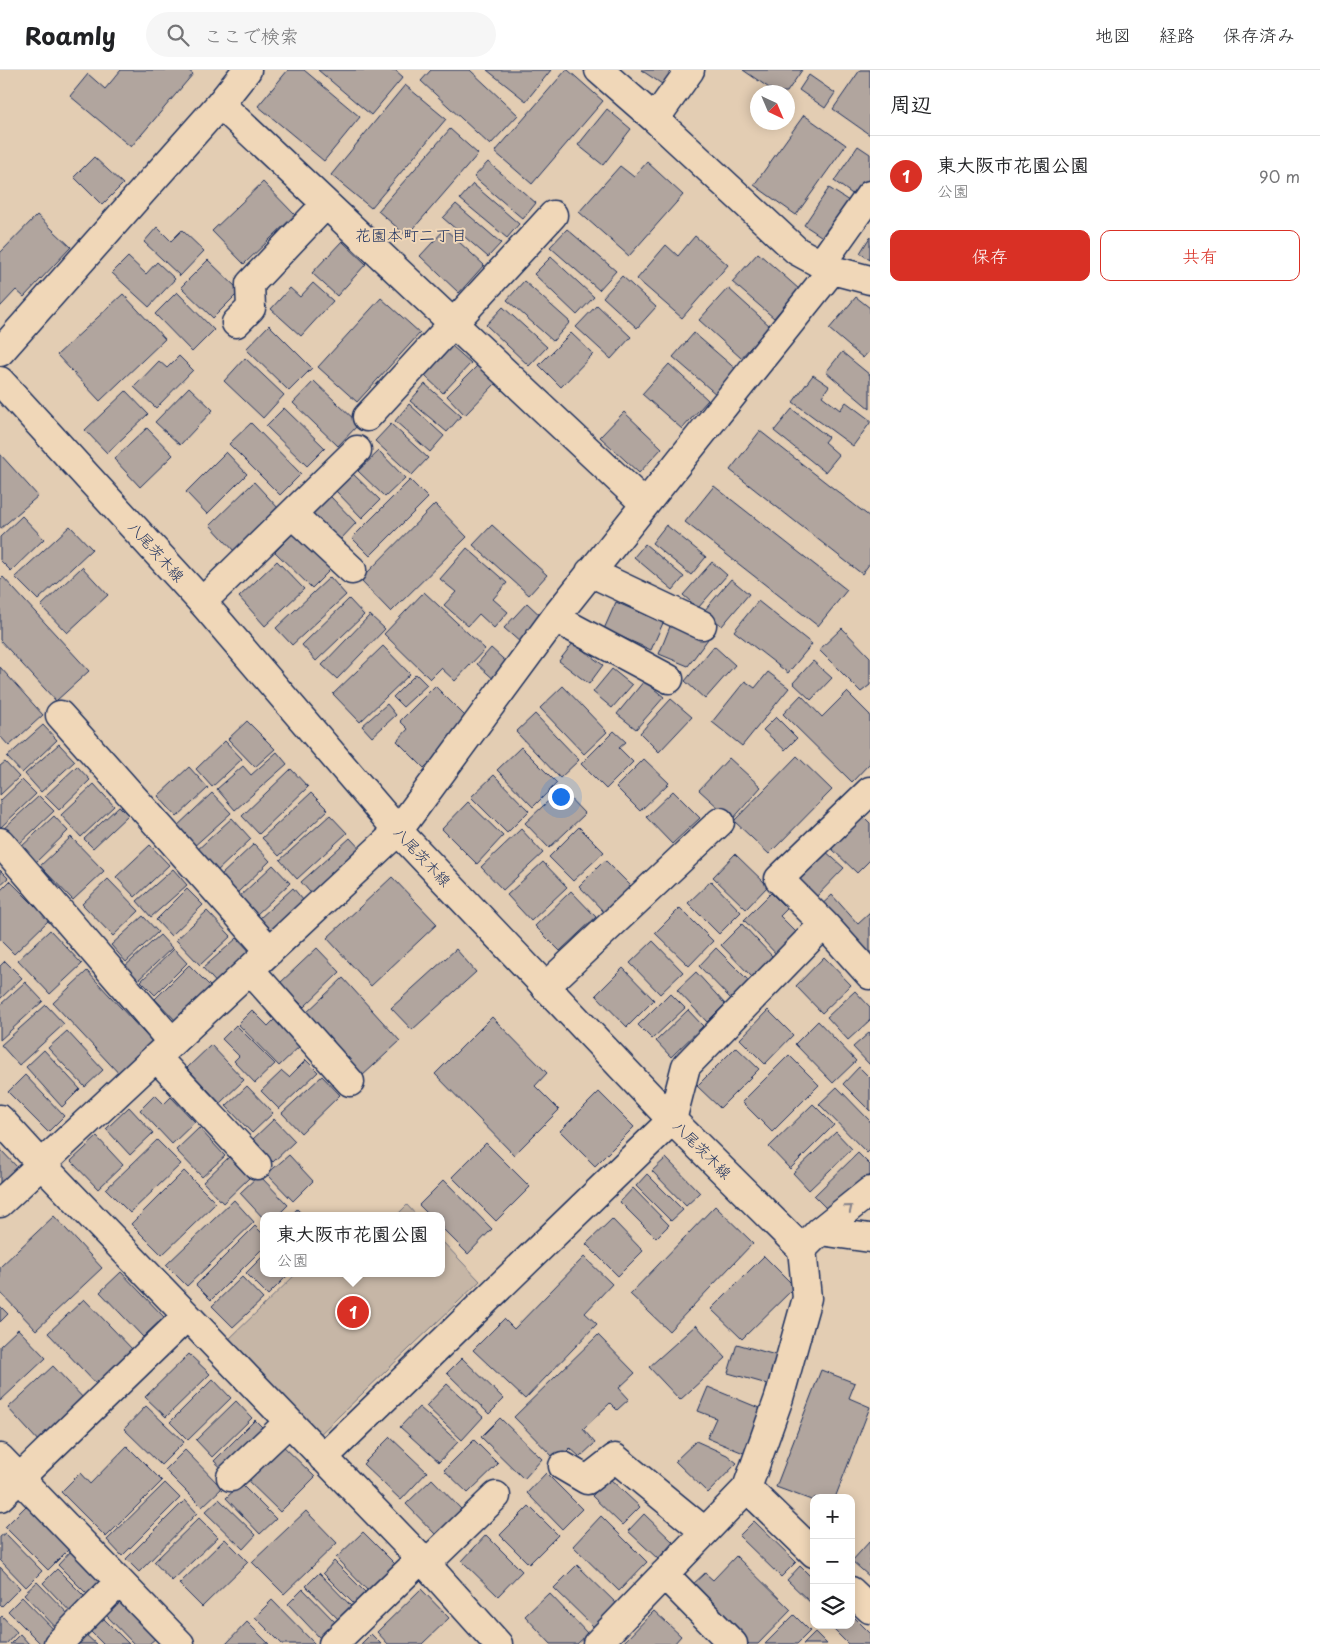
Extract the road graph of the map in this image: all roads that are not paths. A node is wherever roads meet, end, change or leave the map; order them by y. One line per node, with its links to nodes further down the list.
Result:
1 (599, 70): 5 (street)
2 (690, 70): 5 (street)
3 (238, 73): 4 (street)
4 (220, 104): 7 (street); 13 (street)
5 (655, 119): 9 (street)
6 (870, 195): 9 (street)
7 (326, 204): 11 (street); 12 (street)
8 (552, 215): 12 (street)
9 (826, 267): 10 (street); 17 (street)
10 (870, 280)
11 (236, 323)
12 (453, 324): 15 (street); 17 (street)
13 (0, 352)
14 (0, 381): 21 (street, 八尾茨木線)
15 (367, 417)
16 (357, 450): 18 (street)
17 (645, 504): 20 (street)
18 (292, 514): 19 (street); 21 (street)
19 (352, 570)
20 (590, 572): 22 (street); 23 (street)
21 (202, 602): 28 (street, 八尾茨木線)
22 (555, 618): 24 (street); 28 (street)
23 (702, 625)
24 (669, 678)
25 (60, 715): 31 (street)
26 (870, 791): 30 (street)
27 (720, 822): 34 (street)
28 (398, 831): 31 (street); 34 (street, 八尾茨木線)
29 (0, 842): 35 (street)
30 (824, 924): 33 (street); 38 (street)
31 (270, 951): 32 (street)
32 (250, 970): 35 (street); 36 (street)
33 (870, 975)
34 (545, 987): 38 (street, 八尾茨木線)
35 (164, 1050): 39 (street); 40 (street)
36 (350, 1082)
37 (0, 1119): 39 (street)
38 (672, 1120): 44 (street, 八尾茨木線); 48 (street)
39 (41, 1164): 42 (street); 45 (street)
40 (257, 1164)
41 (870, 1191): 44 (street, one-way to 41)
42 (0, 1204)
43 (870, 1238): 44 (street)
44 (811, 1240): 52 (street)
45 (187, 1316): 46 (street); 51 (street)
46 (289, 1422): 48 (street); 50 (street)
47 (0, 1458): 51 (street)
48 (323, 1458): 56 (street)
49 (562, 1466): 54 (street)
50 (231, 1477)
51 (9, 1488): 58 (street)
52 (747, 1488): 54 (street); 55 (street)
53 (496, 1496): 56 (street)
54 (704, 1532): 57 (street)
55 (810, 1550)
56 (423, 1562): 63 (street); 64 (street)
57 (664, 1574): 65 (street); 66 (street)
58 (119, 1582): 61 (street); 62 (street)
59 (855, 1595): 60 (street)
60 (870, 1609)
61 (58, 1644)
62 (180, 1644)
63 (333, 1644)
64 (498, 1644)
65 (597, 1644)
66 (733, 1644)

